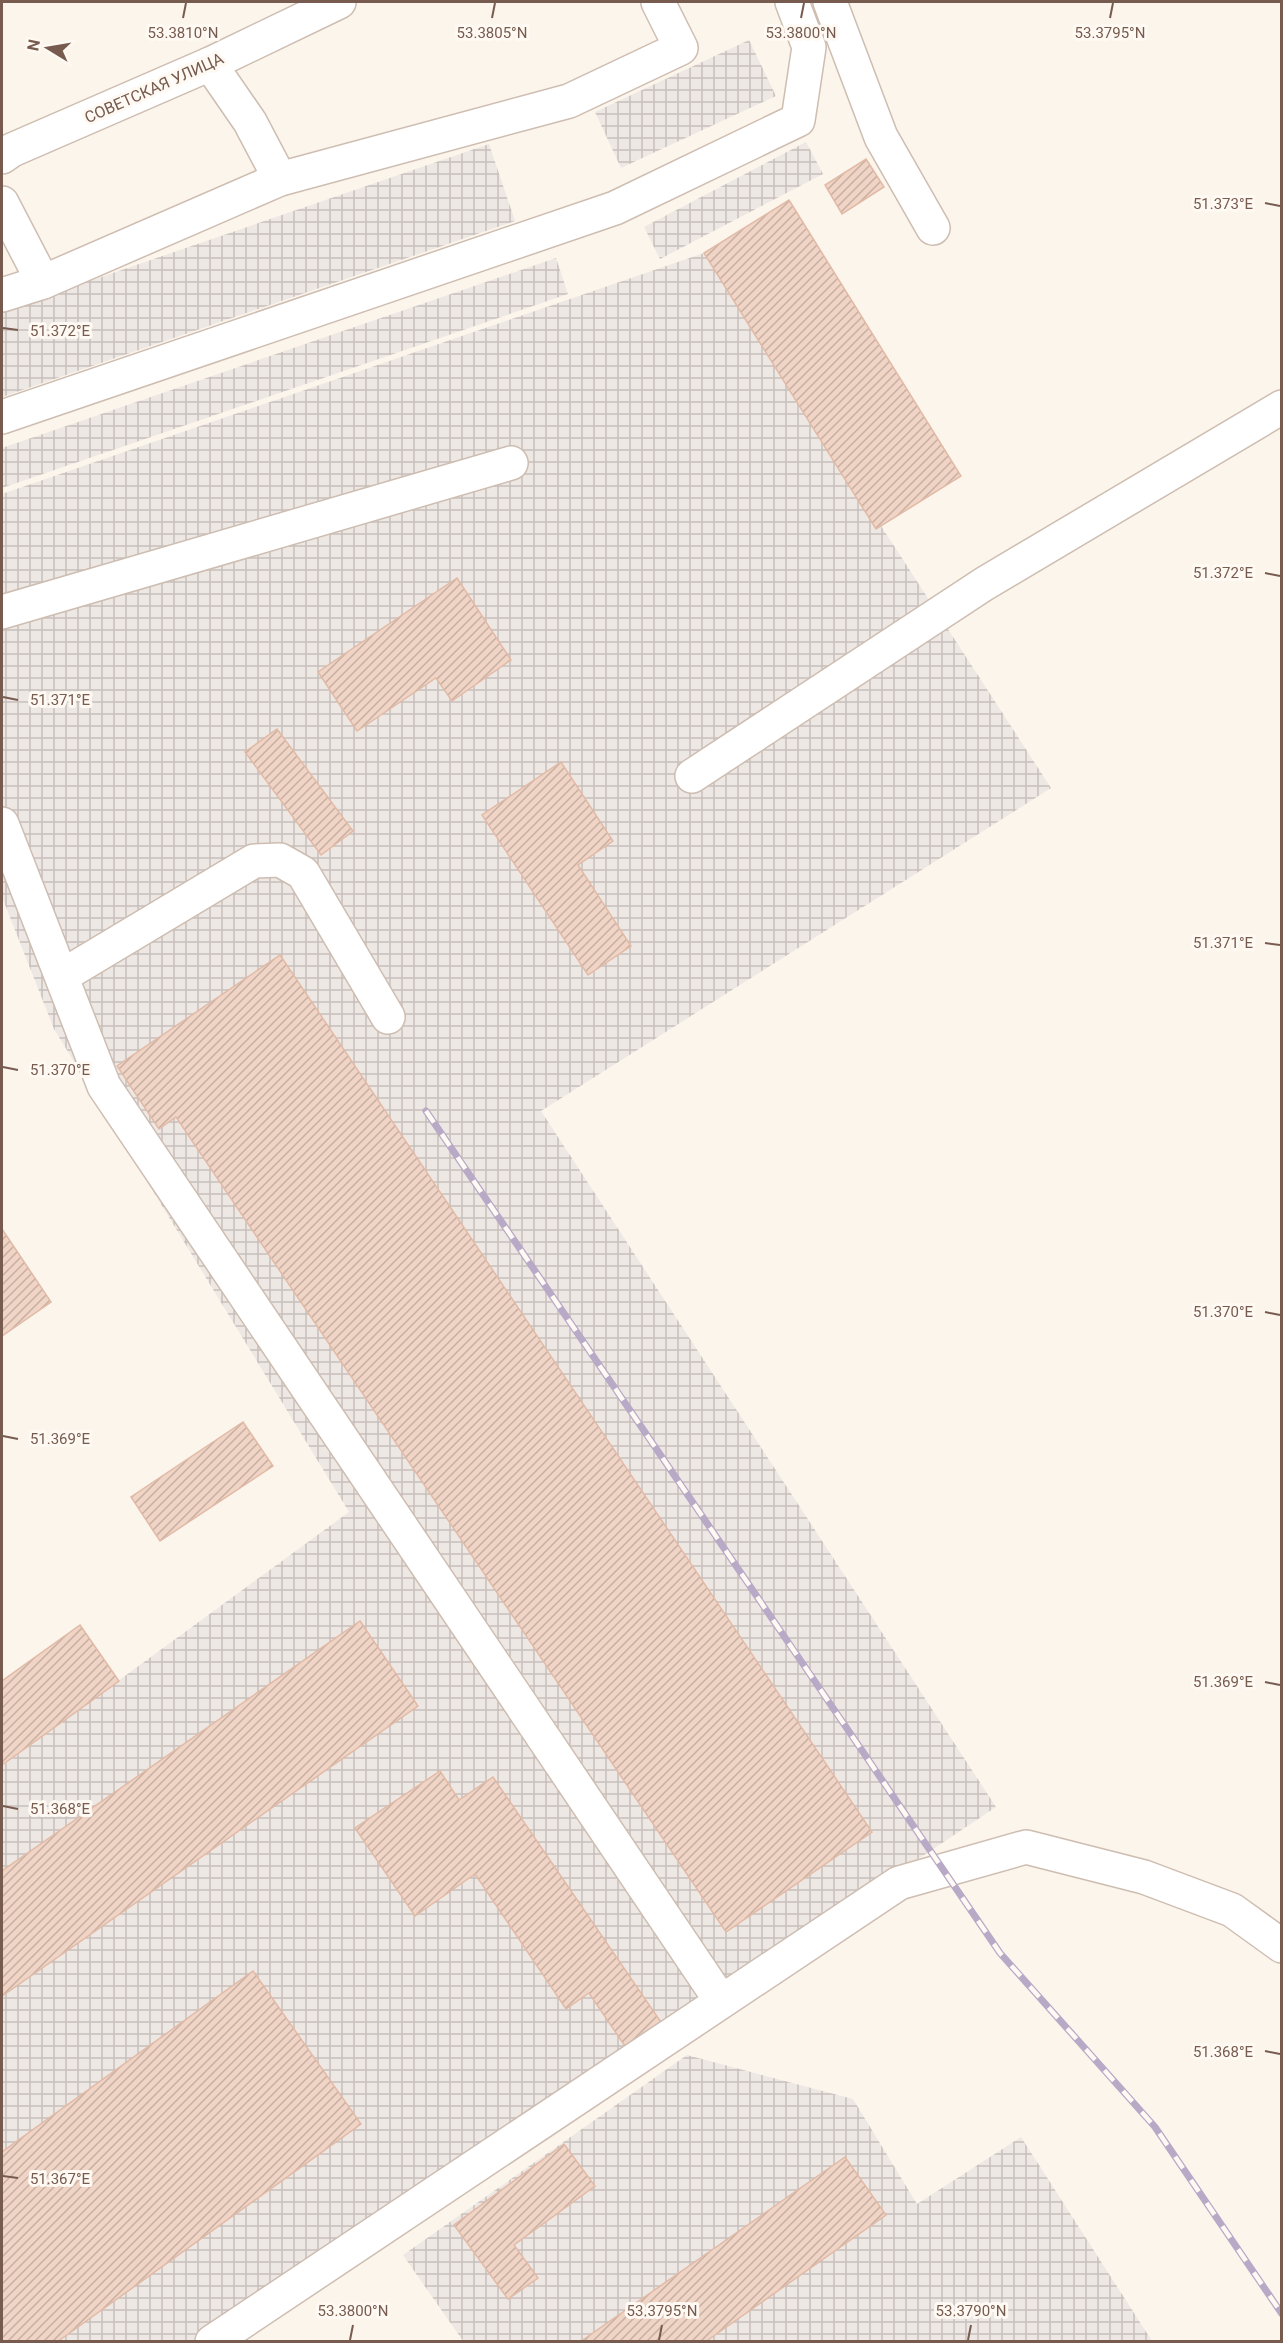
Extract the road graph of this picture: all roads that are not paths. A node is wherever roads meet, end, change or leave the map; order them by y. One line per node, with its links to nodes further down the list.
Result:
1 (339, 2): 5 (street, СОВЕТСКАЯ УЛИЦА)
2 (658, 2): 7 (street)
3 (792, 2): 13 (street)
4 (830, 2): 9 (street)
5 (210, 64): 6 (street, СОВЕТСКАЯ УЛИЦА); 7 (street)
6 (5, 147)
7 (280, 178): 10 (street)
8 (2, 203): 10 (street)
9 (933, 228)
10 (43, 282): 11 (street)
11 (2, 295)
12 (1281, 407): 16 (street)
13 (2, 417)
14 (511, 463): 15 (street)
15 (2, 612)
16 (692, 777)
17 (2, 824): 18 (street)
18 (62, 976): 19 (street); 21 (street)
19 (388, 1017)
20 (1281, 1946): 21 (street)
21 (721, 2001): 22 (street)
22 (212, 2342)

